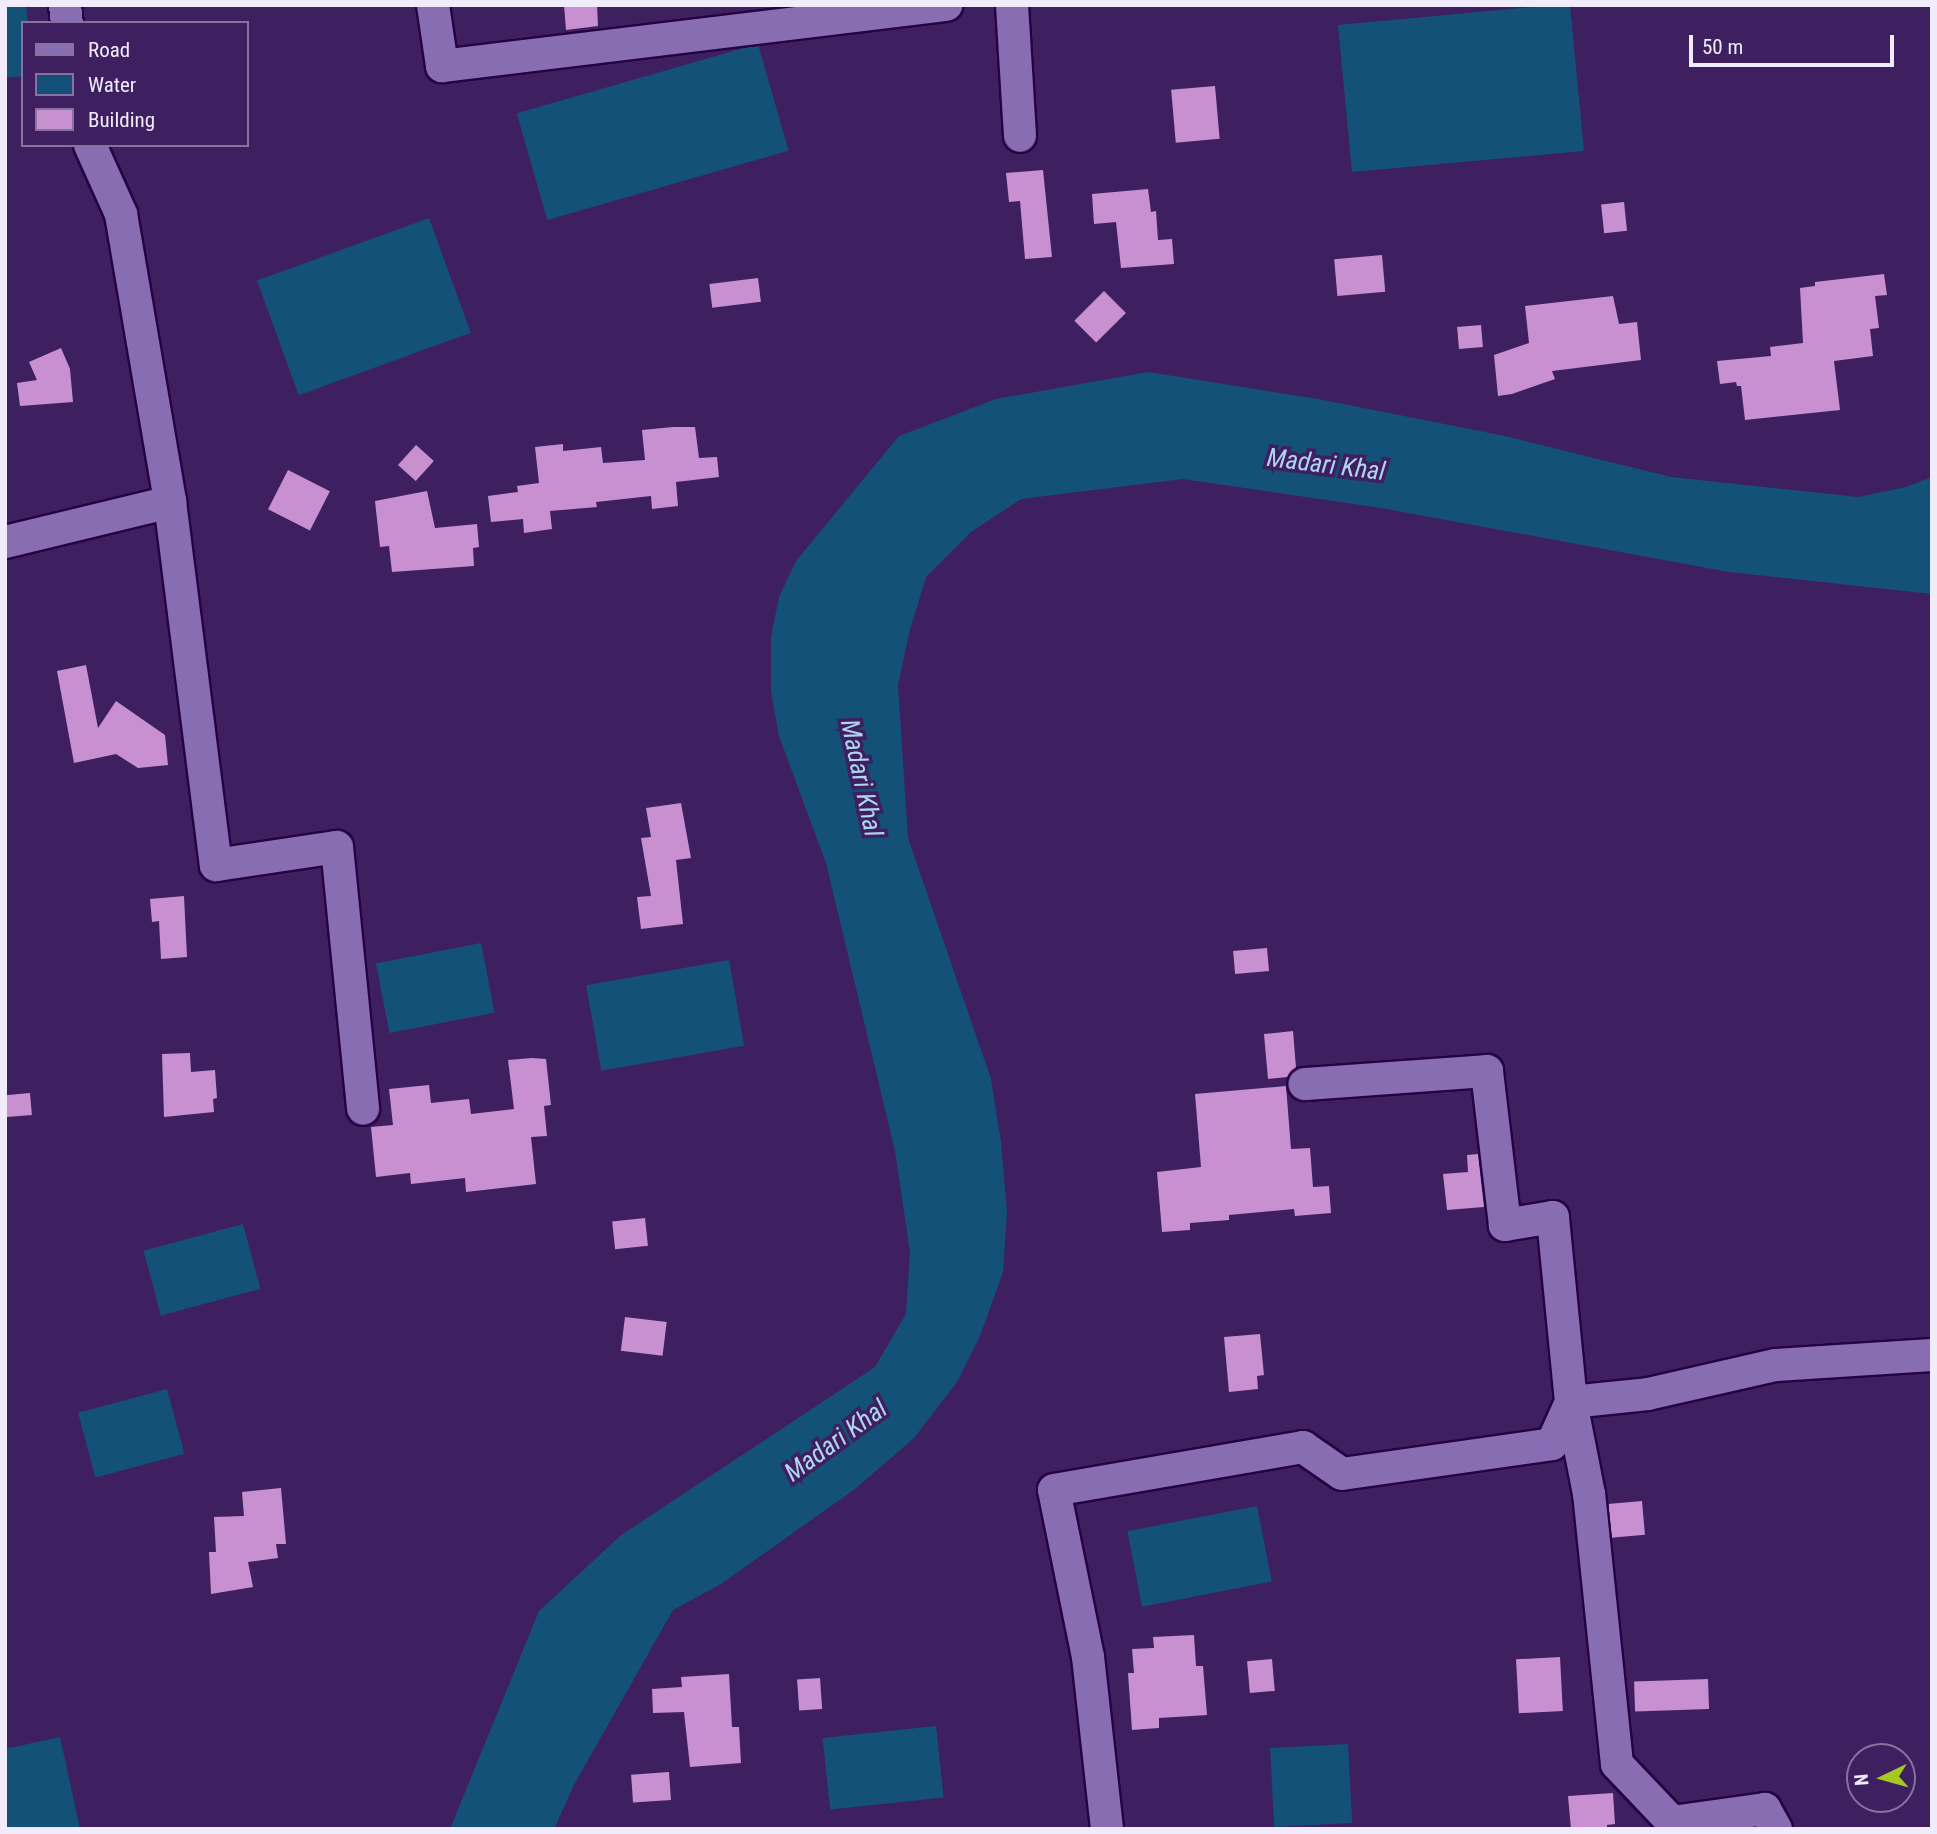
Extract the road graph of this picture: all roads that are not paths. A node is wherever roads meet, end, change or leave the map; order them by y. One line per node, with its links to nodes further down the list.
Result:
1 (433, 5): 2 (street)
2 (946, 5)
3 (1012, 5): 4 (street)
4 (1020, 136)
5 (91, 147): 6 (street)
6 (170, 502): 7 (street); 9 (street)
7 (5, 541)
8 (1304, 1084): 11 (street)
9 (363, 1109)
10 (1932, 1355): 11 (street)
11 (1571, 1402): 12 (street); 13 (street)
12 (1107, 1829)
13 (1776, 1829)

